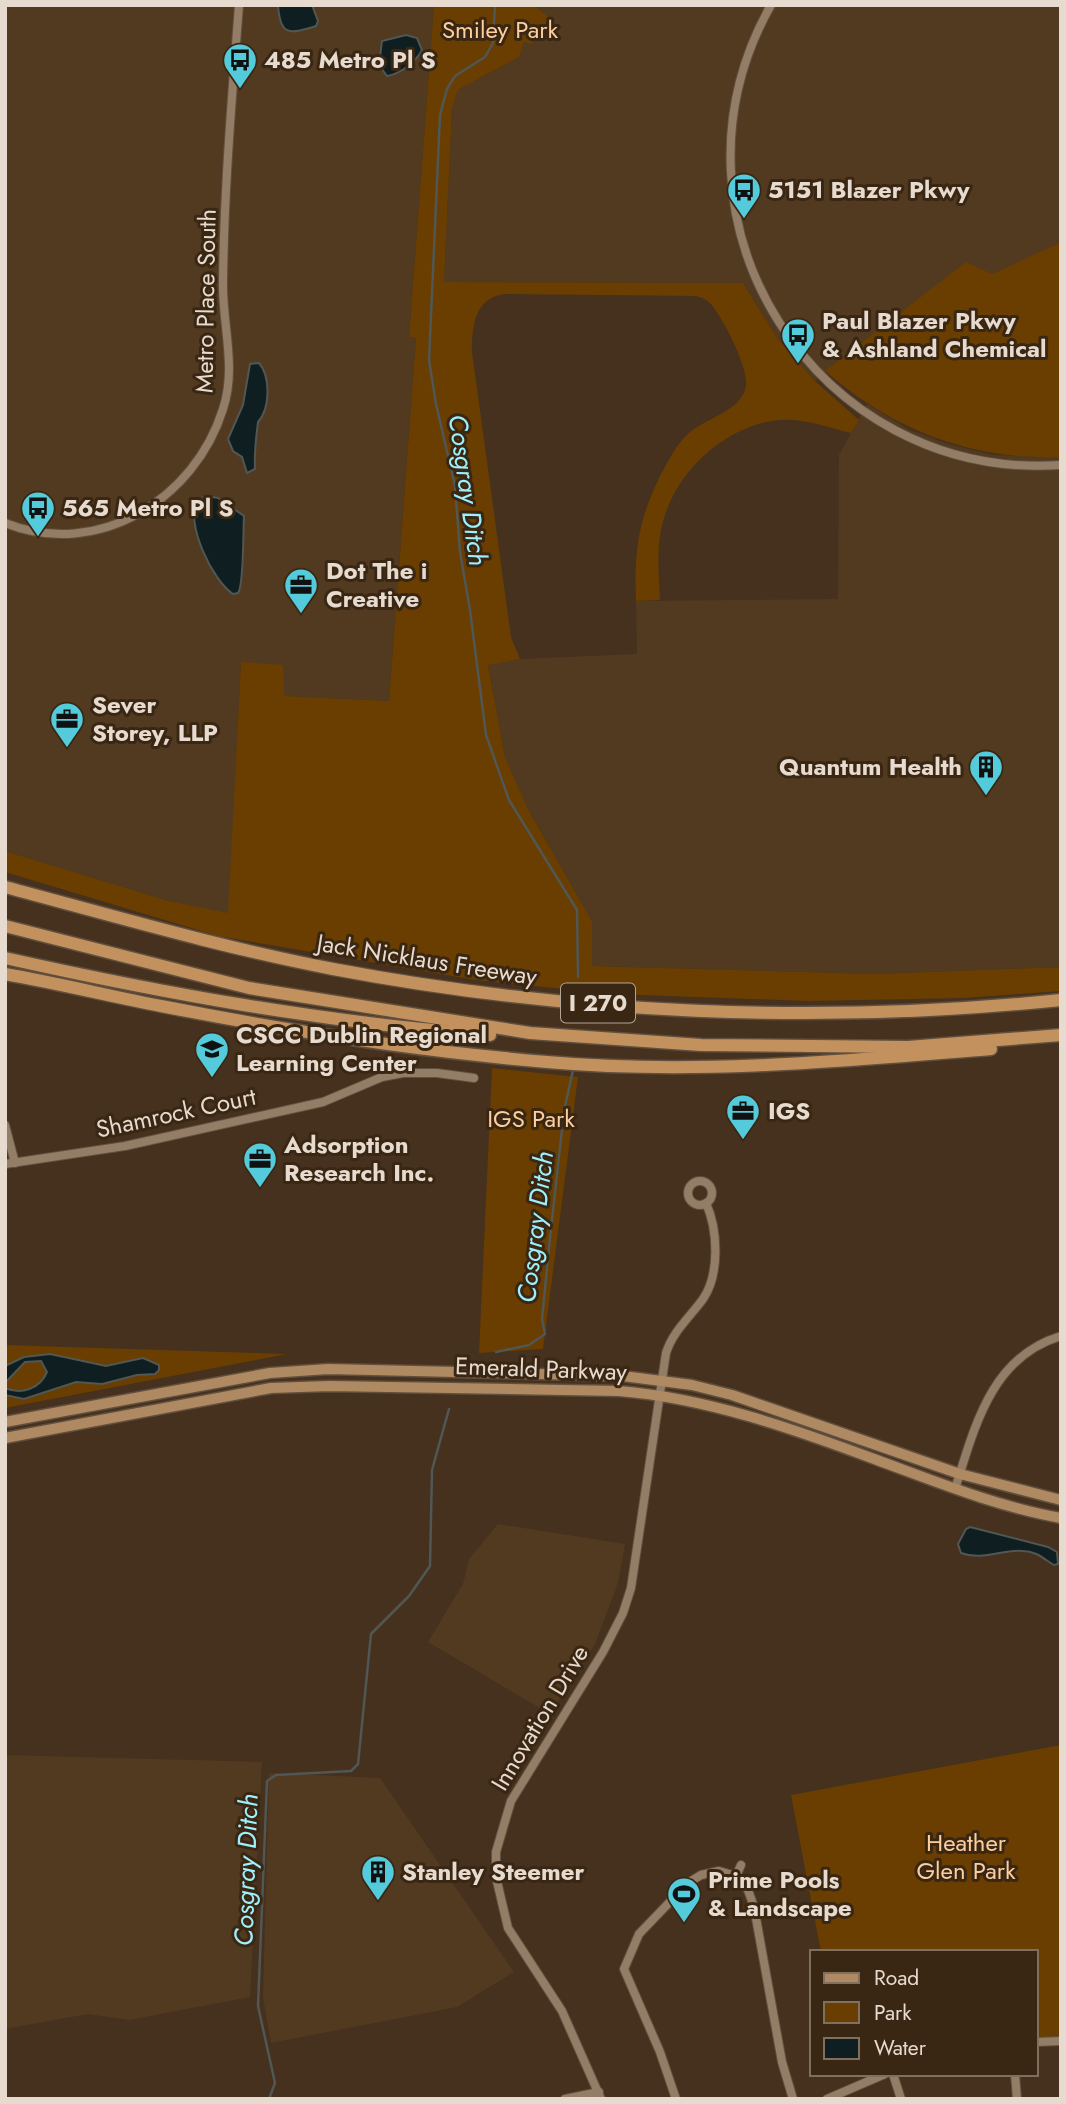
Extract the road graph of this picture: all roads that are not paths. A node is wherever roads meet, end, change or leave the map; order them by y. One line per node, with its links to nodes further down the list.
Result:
1 (239, 5): 4 (street, Metro Place South)
2 (771, 5): 3 (street)
3 (1061, 465)
4 (5, 523)
5 (5, 879): 7 (highway)
6 (5, 887): 7 (highway, Jack Nicklaus Freeway / I 270)
7 (97, 913): 11 (highway, Jack Nicklaus Freeway / I 270)
8 (5, 926): 13 (highway, I 270)
9 (5, 958): 13 (highway)
10 (5, 974): 12 (highway)
11 (1061, 1000)
12 (1061, 1037): 13 (highway, I 270)
13 (599, 1039)
14 (474, 1078): 16 (street, Shamrock Court)
15 (5, 1125): 16 (street)
16 (10, 1164)
17 (706, 1203): 19 (street, Innovation Drive)
18 (1061, 1336): 23 (street)
19 (663, 1381): 20 (street, Innovation Drive); 21 (main road, Emerald Parkway); 23 (main road, Emerald Parkway)
20 (661, 1395): 22 (main road, Emerald Parkway); 24 (main road, Emerald Parkway); 34 (street, Innovation Drive)
21 (5, 1422)
22 (5, 1437)
23 (960, 1474): 24 (street); 25 (main road, Emerald Parkway)
24 (956, 1489): 26 (main road, Emerald Parkway)
25 (1061, 1500)
26 (1061, 1518)
27 (741, 1865): 28 (street)
28 (736, 1876): 36 (street); 37 (street)
29 (1061, 2041): 30 (street)
30 (1038, 2042)
31 (880, 2076): 38 (street)
32 (894, 2076): 39 (street)
33 (1016, 2076): 40 (street)
34 (600, 2096): 35 (street)
35 (565, 2099)
36 (676, 2099)
37 (793, 2099)
38 (827, 2099)
39 (901, 2099)
40 (1017, 2099)

